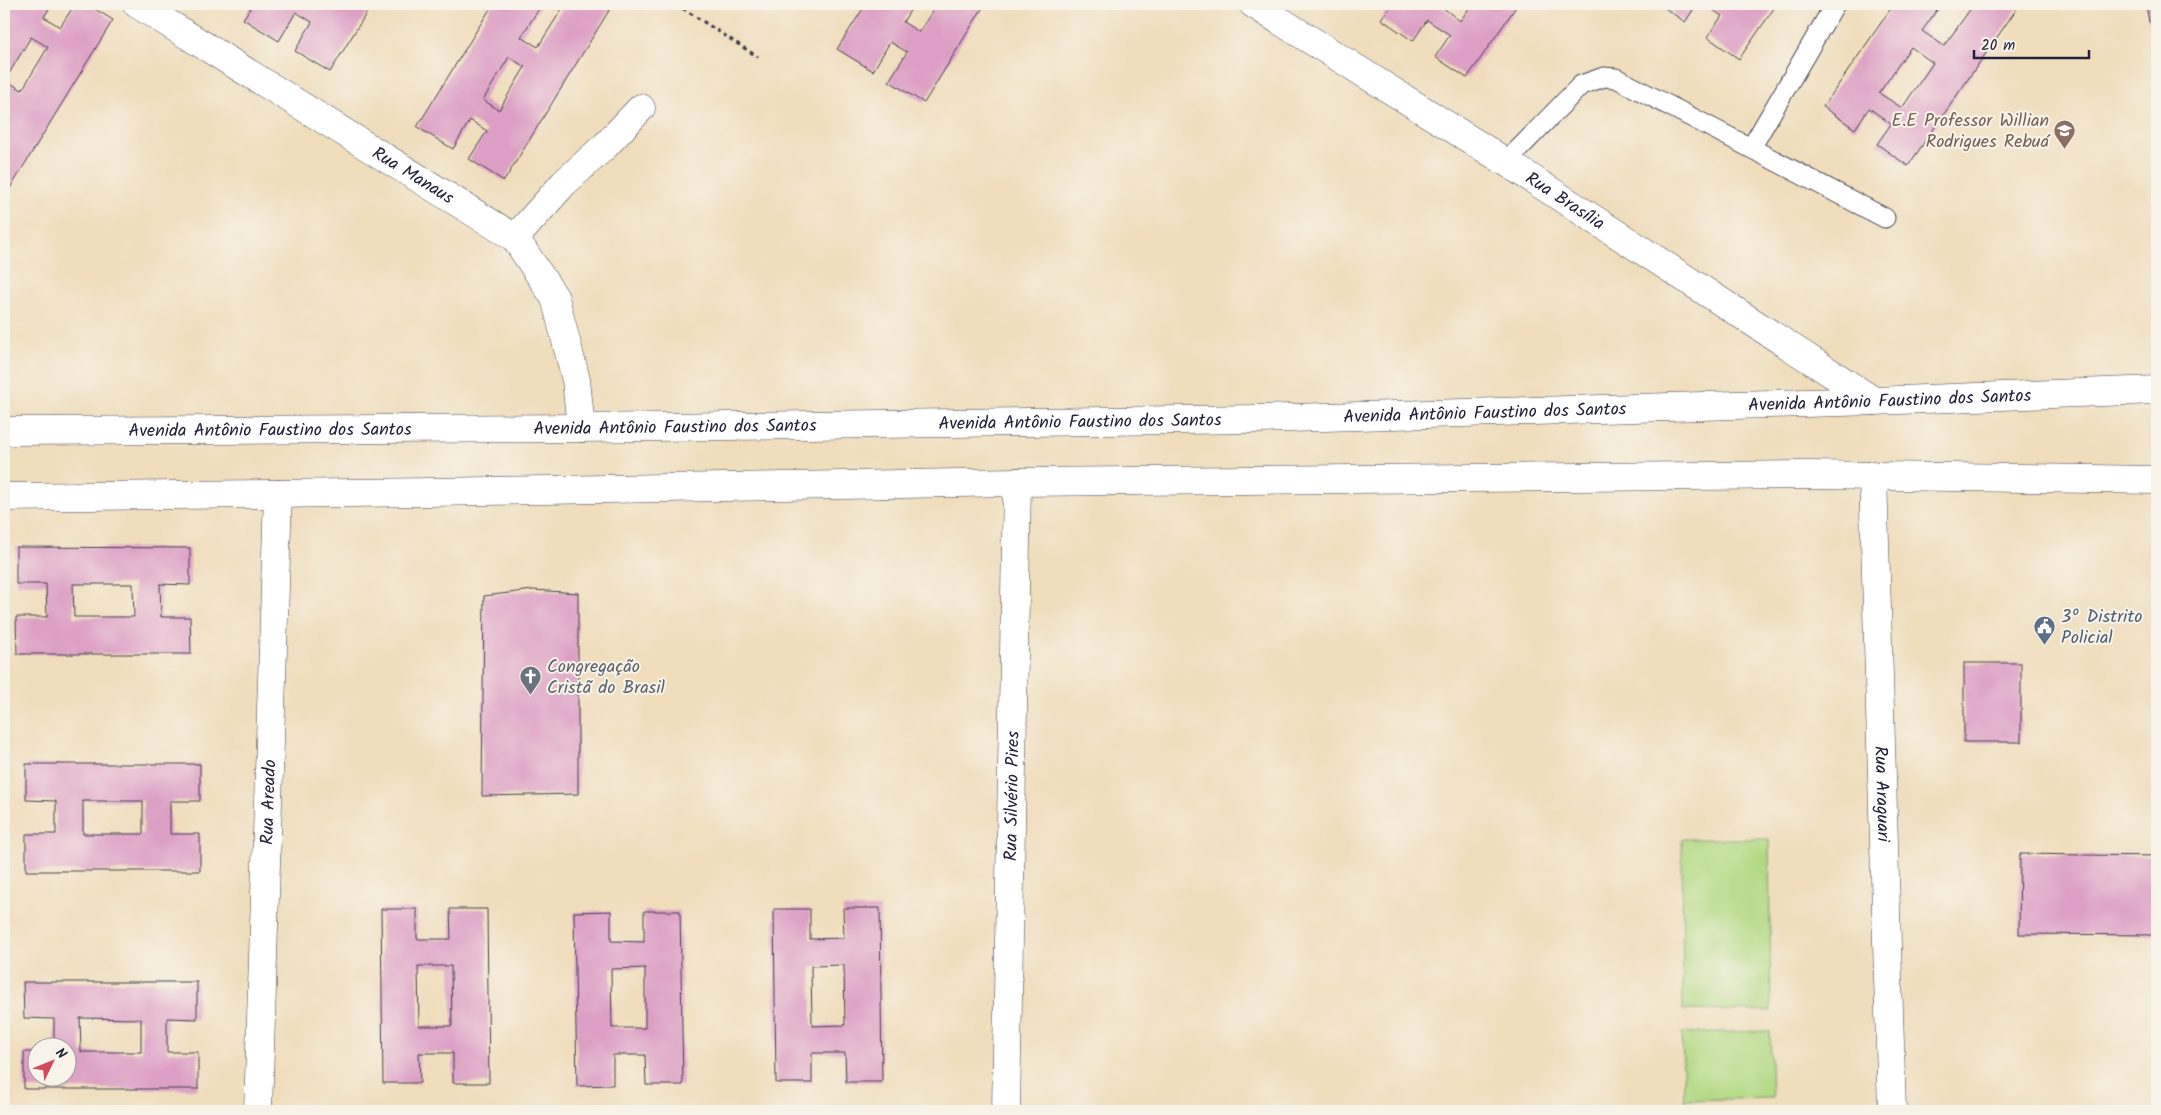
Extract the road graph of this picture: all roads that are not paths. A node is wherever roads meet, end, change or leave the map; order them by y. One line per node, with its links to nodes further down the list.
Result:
1 (137, 4): 8 (main road, Rua Manaus)
2 (1253, 4): 6 (main road, Rua Brasília)
3 (1835, 4): 5 (lane)
4 (641, 108): 8 (main road)
5 (1750, 148): 6 (lane); 7 (lane)
6 (1506, 162): 10 (main road, Rua Brasília)
7 (1885, 218)
8 (515, 238): 11 (main road, Rua Manaus)
9 (2157, 390): 10 (main road, Avenida Antônio Faustino dos Santos)
10 (1874, 401): 11 (main road, Avenida Antônio Faustino dos Santos)
11 (581, 428): 12 (main road, Avenida Antônio Faustino dos Santos)
12 (4, 431)
13 (1873, 475): 14 (main road); 15 (main road); 20 (main road, Rua Araguari)
14 (2157, 480)
15 (1017, 482): 16 (main road); 19 (main road, Rua Silvério Pires)
16 (278, 494): 17 (main road); 18 (main road, Rua Areado)
17 (4, 497)
18 (258, 1111)
19 (1006, 1111)
20 (1892, 1111)

